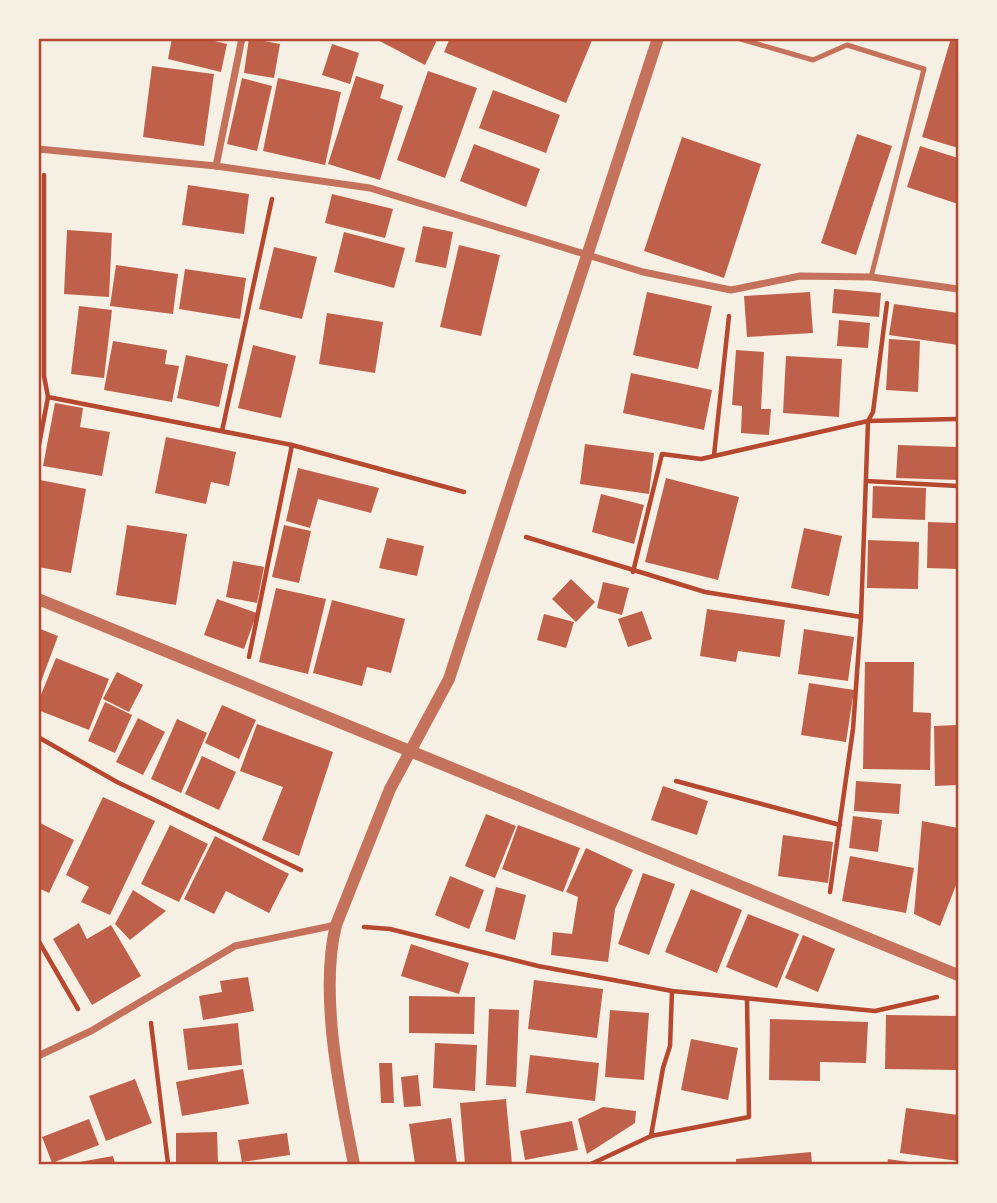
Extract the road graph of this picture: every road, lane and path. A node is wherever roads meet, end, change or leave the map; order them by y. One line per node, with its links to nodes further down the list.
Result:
1 (242, 38): 5 (street)
2 (658, 38): 7 (street)
3 (737, 38): 8 (lane)
4 (41, 149): 5 (street); 12 (path)
5 (216, 166): 6 (street)
6 (277, 175): 7 (street); 16 (path)
7 (587, 254): 11 (street); 23 (street)
8 (871, 277): 9 (street); 11 (street)
9 (890, 279): 10 (street); 15 (path)
10 (958, 289)
11 (731, 290): 19 (path)
12 (41, 376): 13 (path)
13 (48, 397): 16 (path); 18 (path)
14 (956, 418): 15 (path)
15 (868, 421): 19 (path); 20 (path)
16 (222, 430): 17 (path)
17 (292, 445): 22 (path); 27 (path)
18 (38, 450)
19 (714, 455): 24 (path)
20 (866, 481): 21 (path); 26 (path)
21 (958, 486)
22 (464, 492)
23 (500, 529): 24 (path); 29 (street)
24 (633, 572): 26 (path)
25 (38, 599): 29 (street)
26 (861, 618): 31 (path)
27 (248, 664)
28 (38, 737): 32 (path)
29 (409, 752): 33 (street); 34 (street)
30 (676, 781): 31 (path)
31 (840, 825): 33 (path)
32 (301, 870)
33 (825, 920): 36 (street)
34 (336, 925): 37 (path); 39 (street); 45 (street)
35 (38, 940): 41 (path)
36 (958, 975)
37 (672, 990): 40 (path); 43 (path)
38 (947, 995): 40 (path)
39 (144, 997): 41 (street); 44 (path)
40 (747, 1000): 43 (path)
41 (91, 1031): 42 (street)
42 (38, 1056)
43 (652, 1136): 46 (path)
44 (168, 1164)
45 (354, 1164)
46 (591, 1164)

